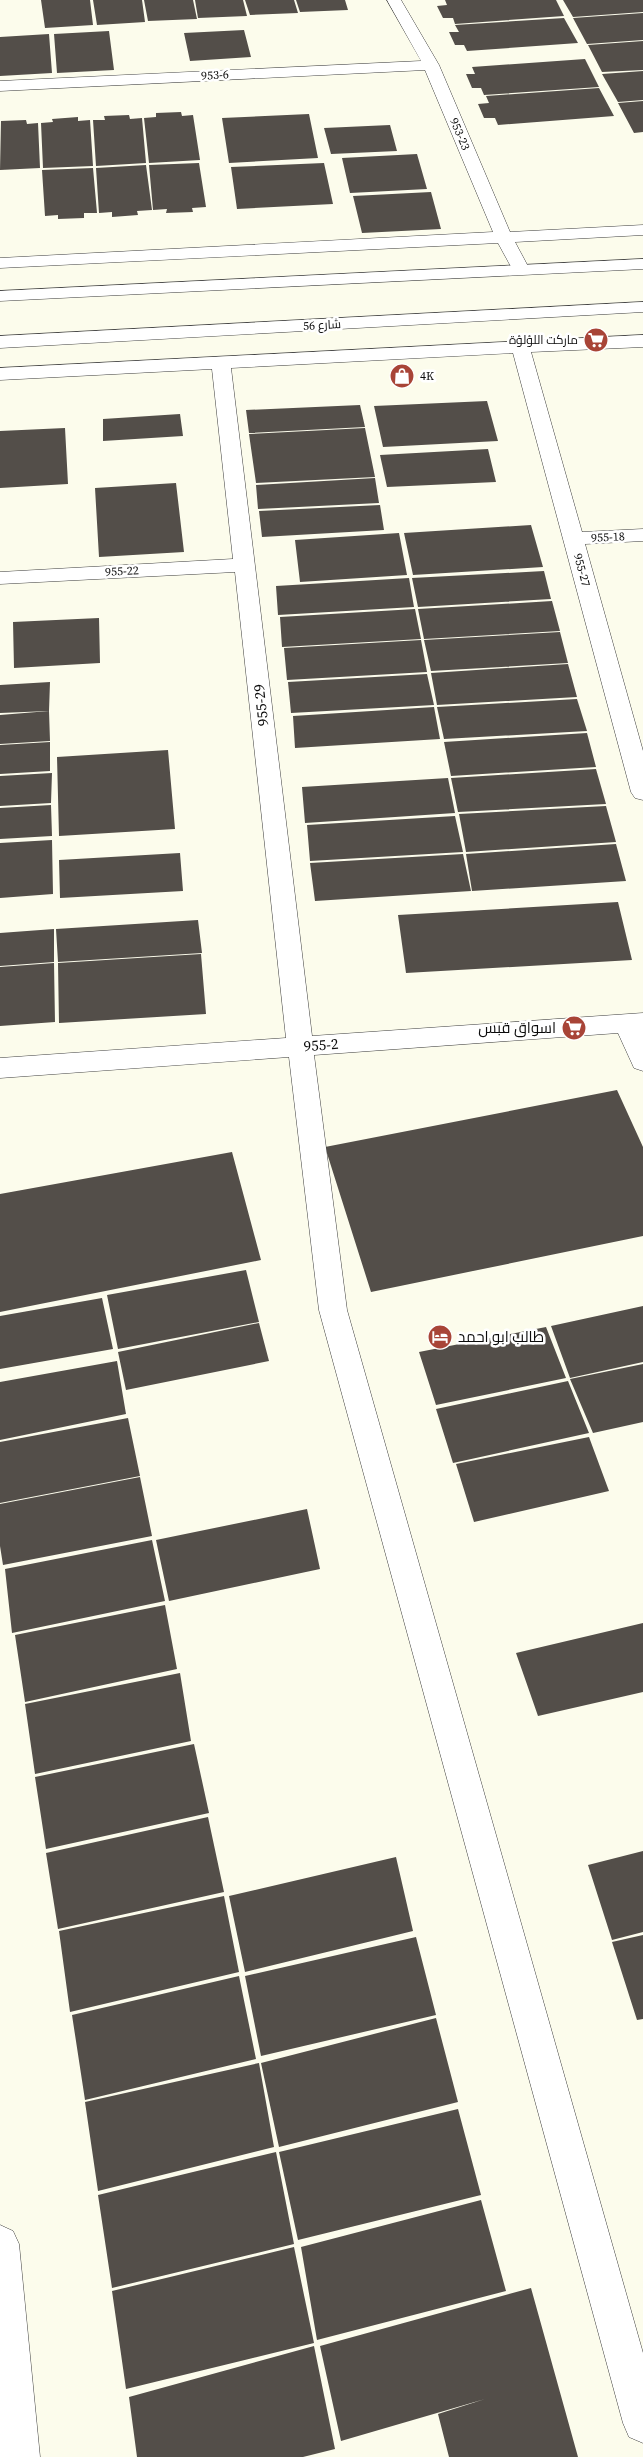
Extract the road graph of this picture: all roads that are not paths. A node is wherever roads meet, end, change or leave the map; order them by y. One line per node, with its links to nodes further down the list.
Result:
1 (394, 0): 2 (street, 953-23)
2 (431, 65): 3 (street, 953-6); 5 (street, 953-23)
3 (0, 86)
4 (643, 230): 5 (street)
5 (504, 236): 6 (street); 8 (street, 953-23)
6 (0, 263)
7 (643, 264): 8 (street)
8 (521, 270): 9 (street)
9 (0, 296)
10 (643, 307): 12 (street, شارع 56)
11 (643, 341): 13 (street)
12 (0, 342)
13 (521, 348): 14 (street); 17 (street, 955-27)
14 (221, 363): 15 (street); 18 (street, 955-29)
15 (0, 374)
16 (643, 535): 17 (street, 955-18)
17 (573, 539): 20 (street, 955-27)
18 (245, 565): 19 (street, 955-22); 22 (street, 955-29)
19 (0, 578)
20 (643, 792)
21 (635, 1022): 22 (street, 955-2); 23 (street)
22 (300, 1046): 24 (street, 955-2); 26 (street, 955-29)
23 (643, 1061)
24 (0, 1068)
25 (0, 2244): 27 (street)
26 (643, 2423)
27 (20, 2457)

